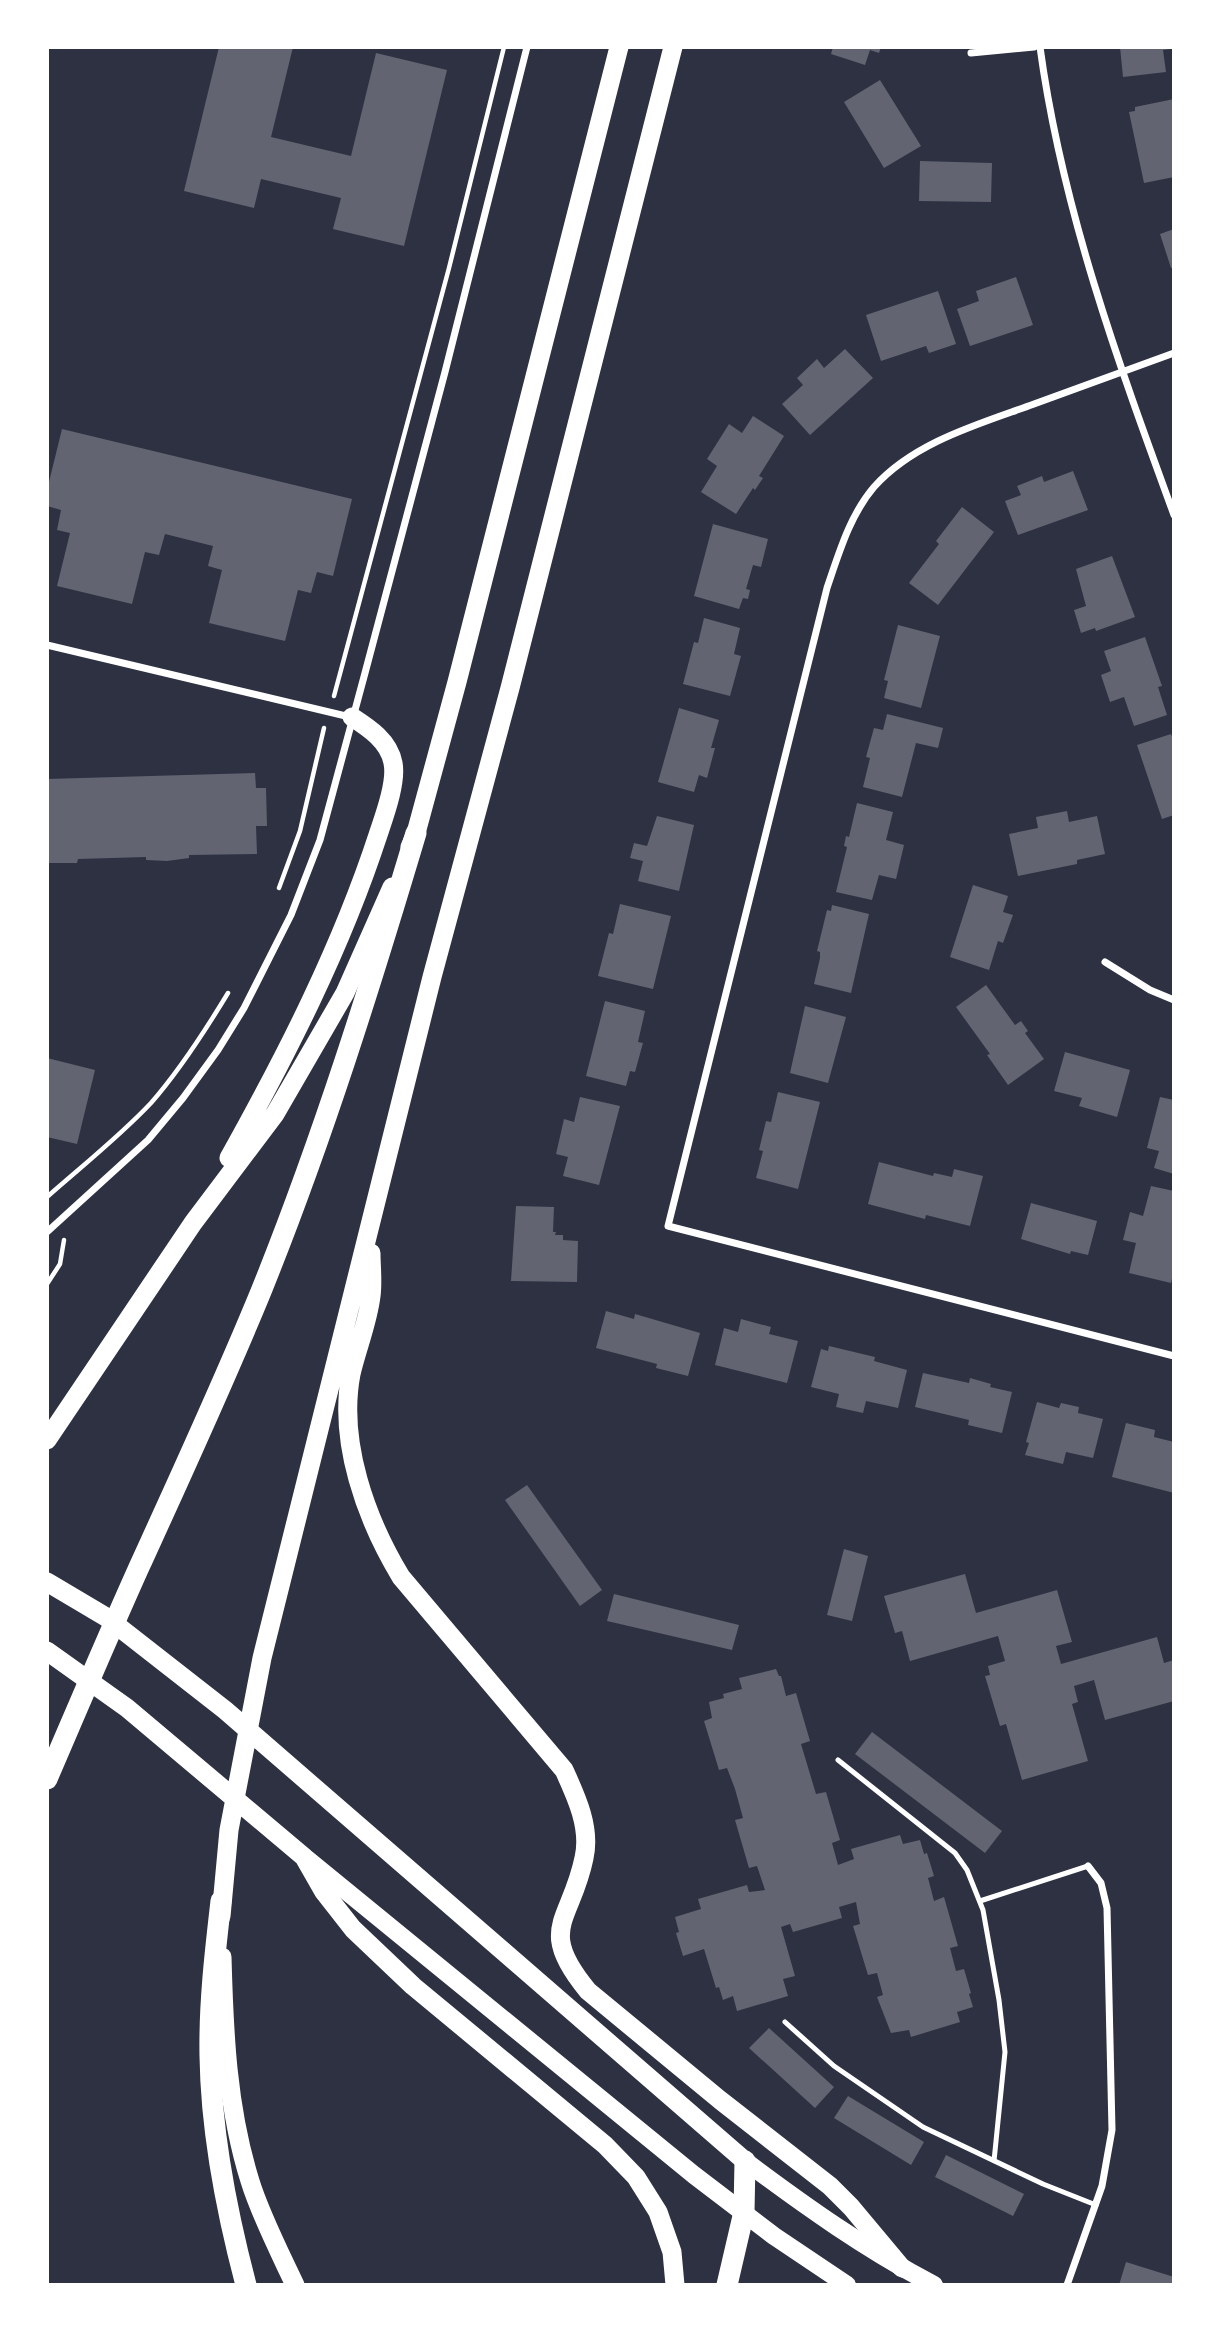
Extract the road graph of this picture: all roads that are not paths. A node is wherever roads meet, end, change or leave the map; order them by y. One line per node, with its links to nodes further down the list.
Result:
1 (527, 47): 11 (street)
2 (619, 47): 12 (highway)
3 (673, 47): 16 (highway)
4 (1034, 47): 6 (street)
5 (1040, 47): 8 (street)
6 (971, 53)
7 (1174, 353): 8 (street)
8 (1122, 372): 9 (street); 18 (street)
9 (1174, 515)
10 (47, 645): 11 (street)
11 (352, 717): 15 (highway); 17 (street)
12 (416, 833): 15 (highway); 23 (highway)
13 (1105, 962): 14 (street)
14 (1174, 1000)
15 (193, 1223): 19 (highway)
16 (370, 1224): 26 (highway); 33 (highway)
17 (47, 1232)
18 (1174, 1356)
19 (49, 1437)
20 (47, 1582): 29 (highway)
21 (47, 1651): 24 (highway)
22 (838, 1760): 27 (lane)
23 (47, 1779)
24 (304, 1857): 32 (main road); 36 (highway)
25 (1088, 1866): 27 (lane); 31 (street)
26 (221, 1901): 34 (highway); 35 (highway)
27 (980, 1902): 30 (lane)
28 (785, 2022): 30 (lane)
29 (746, 2161): 32 (highway); 33 (main road)
30 (994, 2161): 31 (lane)
31 (1096, 2204): 40 (street)
32 (744, 2213): 37 (highway); 38 (main road)
33 (902, 2268): 39 (main road)
34 (246, 2285)
35 (295, 2285)
36 (676, 2285)
37 (727, 2285)
38 (847, 2285)
39 (933, 2285)
40 (1068, 2285)

